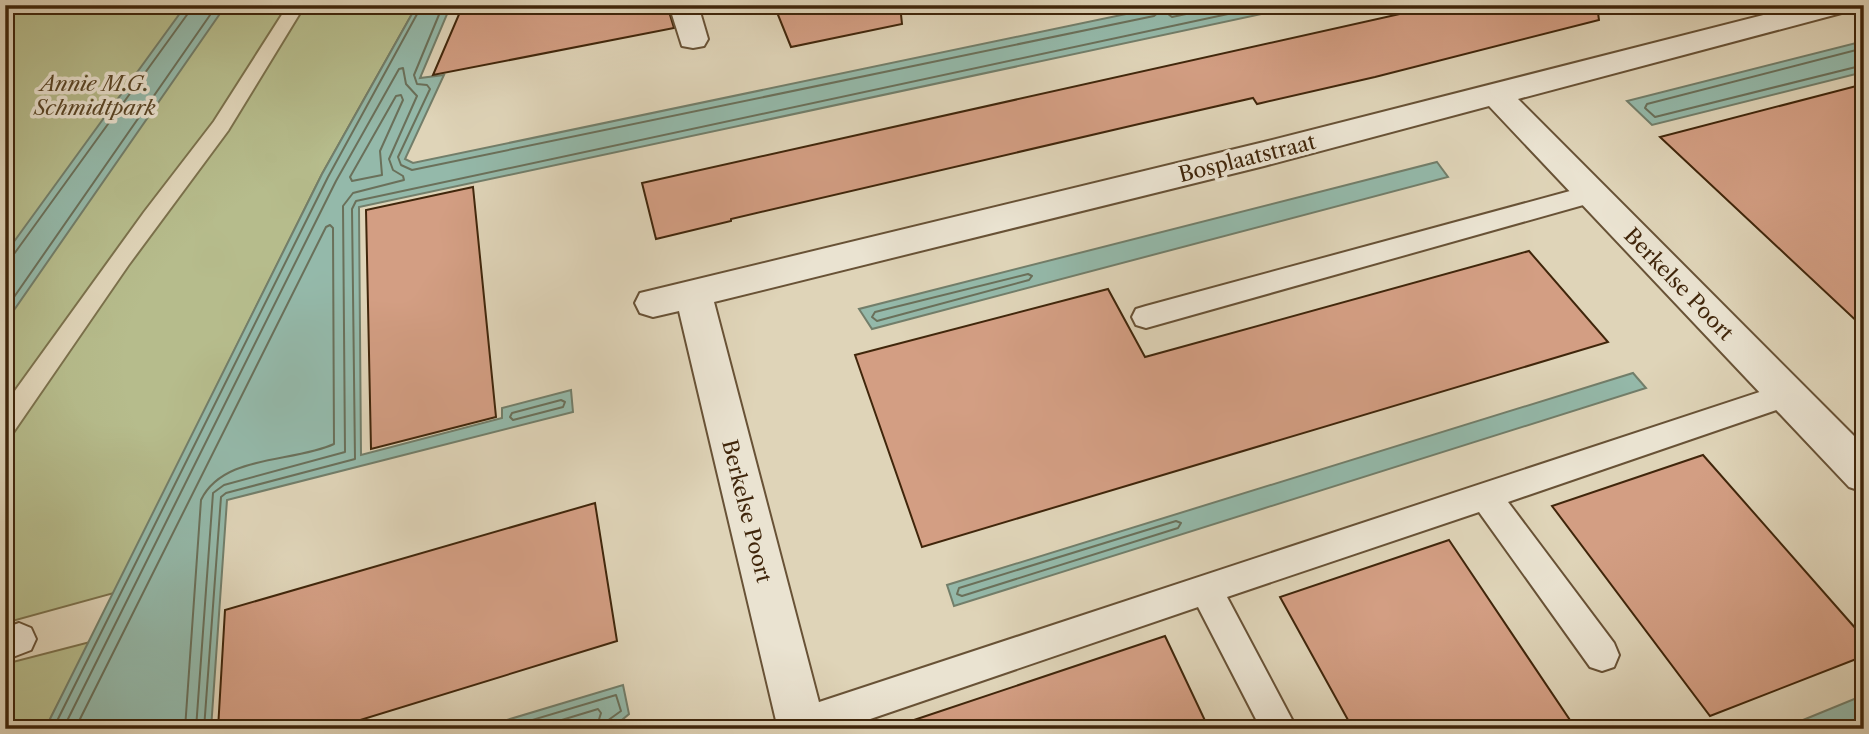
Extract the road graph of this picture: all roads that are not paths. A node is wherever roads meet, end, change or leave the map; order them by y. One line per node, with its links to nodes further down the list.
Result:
1 (683, 5): 3 (street)
2 (1839, 5): 4 (street, Bosplaatstraat)
3 (693, 39)
4 (1495, 94): 5 (street, Berkelse Poort); 6 (street, Bosplaatstraat)
5 (1591, 194): 8 (lane); 9 (street, Berkelse Poort)
6 (693, 293): 7 (street, Bosplaatstraat); 14 (street, Berkelse Poort)
7 (653, 303)
8 (1146, 317)
9 (1787, 395): 10 (street, Berkelse Poort); 11 (lane)
10 (1864, 474)
11 (1486, 496): 12 (lane); 13 (lane)
12 (1206, 590): 14 (lane); 15 (lane)
13 (1602, 655)
14 (801, 727)
15 (1279, 729)

